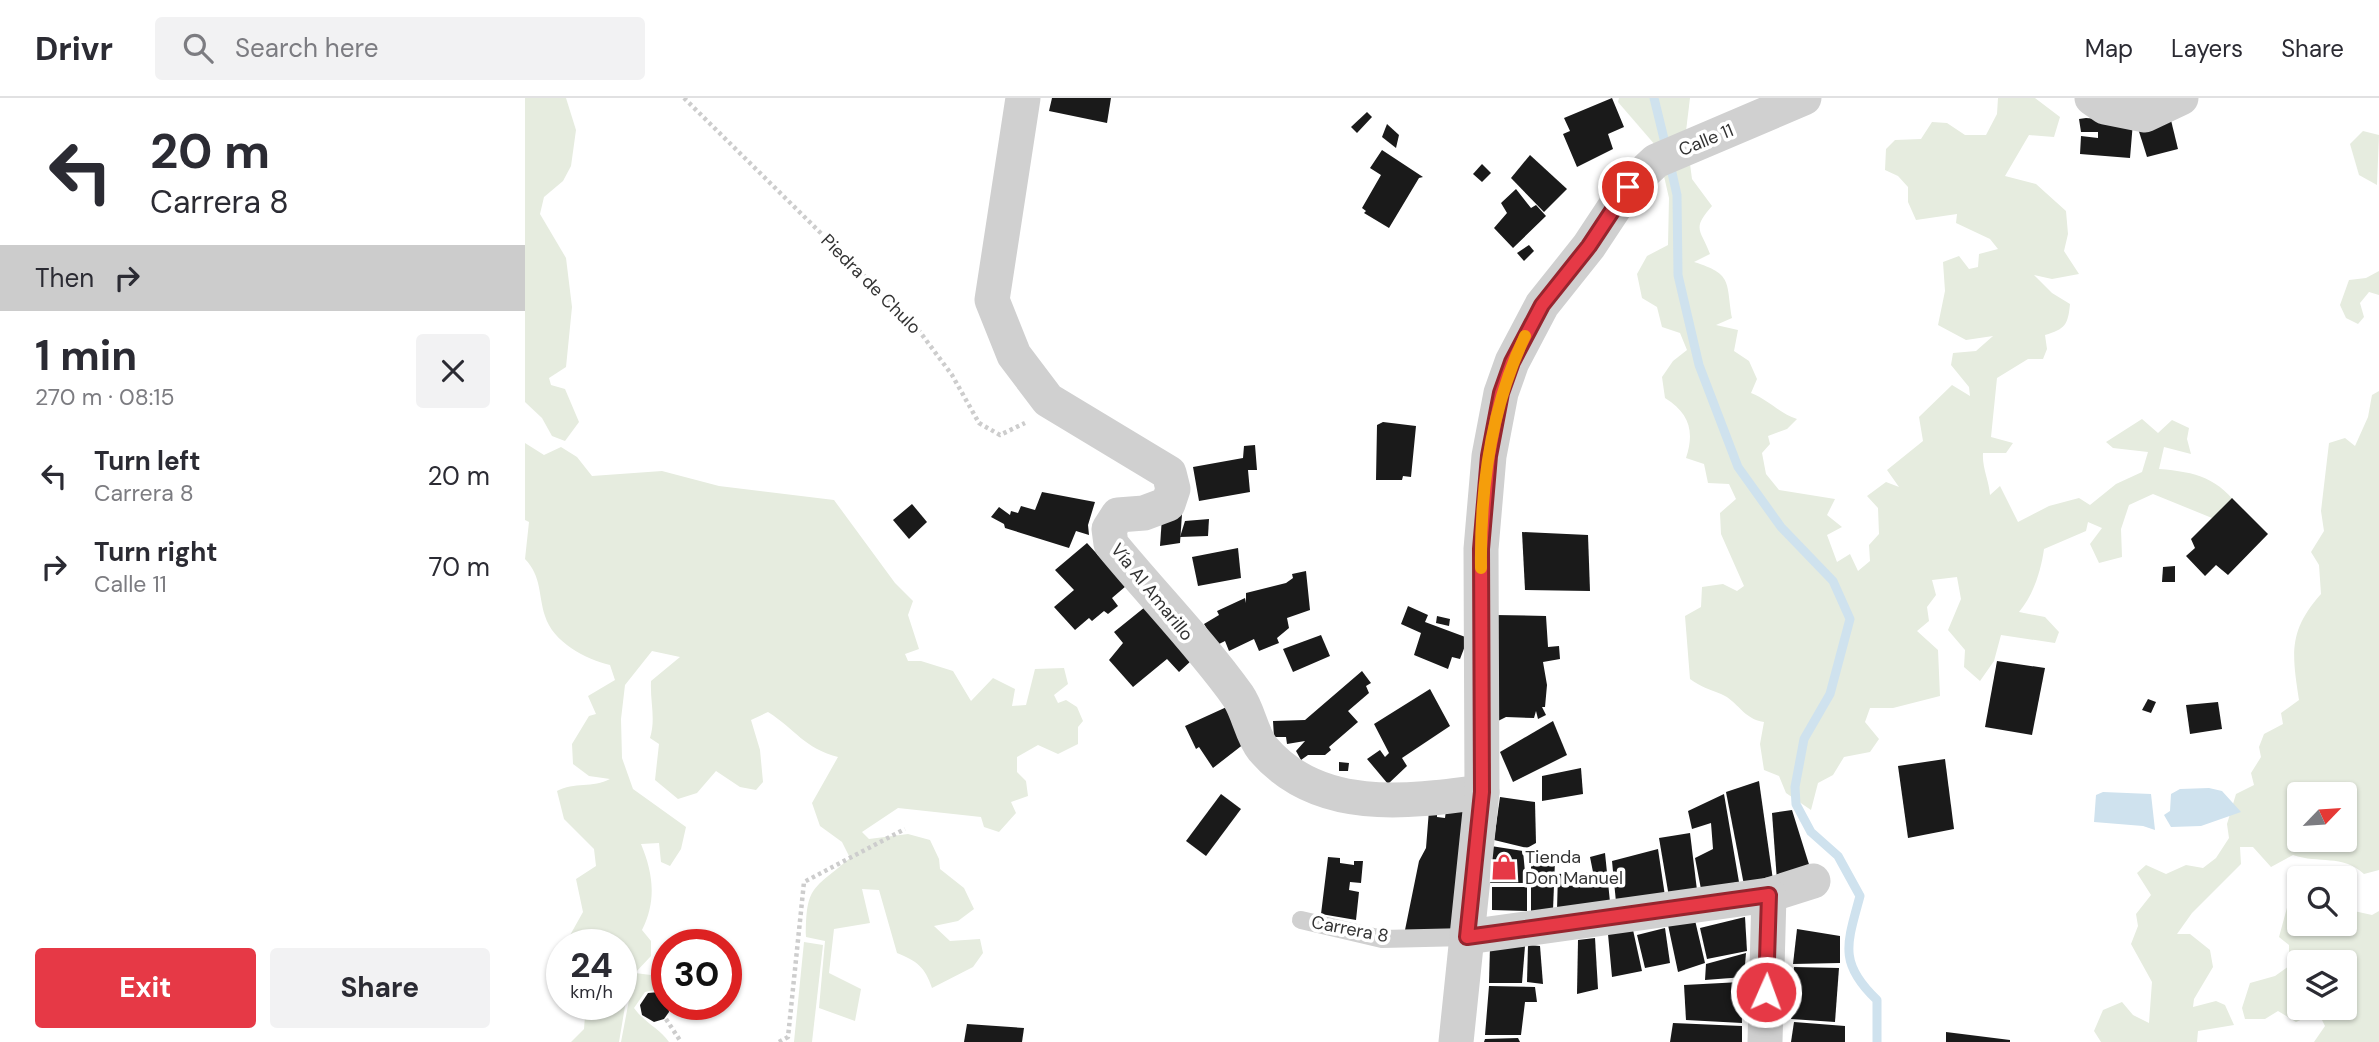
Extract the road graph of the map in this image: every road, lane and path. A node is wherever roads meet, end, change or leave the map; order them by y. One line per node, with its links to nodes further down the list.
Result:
1 (684, 98): 6 (path, Piedra de Chulo)
2 (1023, 98): 6 (street, Vía Al Amarillo)
3 (1804, 98): 7 (street, Calle 11)
4 (2092, 98): 5 (street)
5 (2181, 98)
6 (1048, 400): 7 (street, Vía Al Amarillo)
7 (1482, 792): 12 (street, Calle 11)
8 (905, 829): 15 (path)
9 (1813, 881): 10 (street, Carrera 8)
10 (1769, 895): 12 (street, Carrera 8); 17 (street)
11 (1301, 920): 12 (lane, Carrera 8)
12 (1467, 937): 16 (street, Calle 11)
13 (666, 1020): 14 (path)
14 (681, 1042)
15 (779, 1042)
16 (1456, 1042)
17 (1765, 1042)

